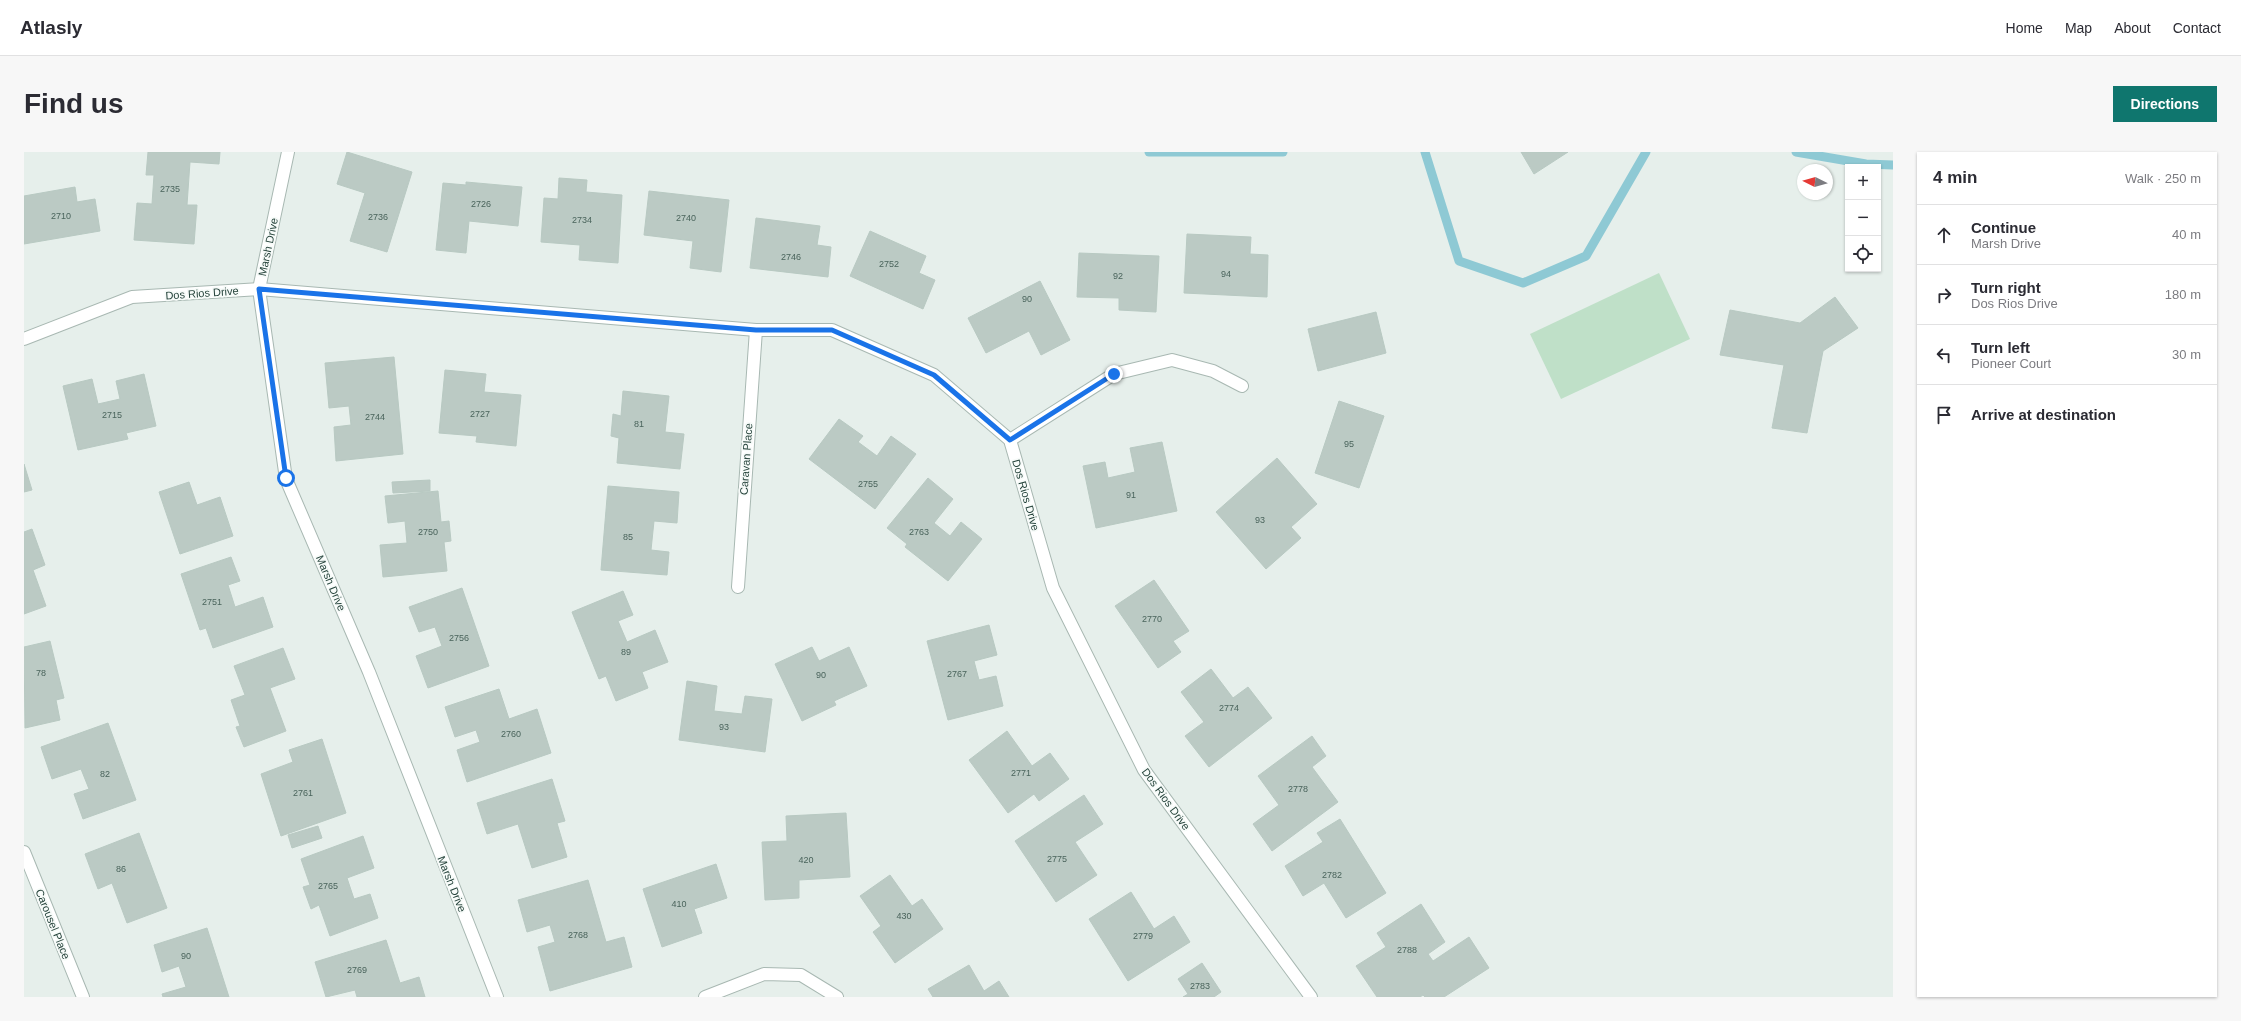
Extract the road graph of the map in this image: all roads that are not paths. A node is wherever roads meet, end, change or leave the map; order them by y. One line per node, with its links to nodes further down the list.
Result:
1 (288, 152): 2 (street, Marsh Drive)
2 (259, 289): 3 (street, Dos Rios Drive); 4 (street, Dos Rios Drive); 10 (street, Marsh Drive)
3 (756, 330): 6 (street, Dos Rios Drive); 7 (street, Caravan Place)
4 (24, 339)
5 (1242, 386): 6 (street)
6 (1010, 440): 13 (street, Dos Rios Drive)
7 (738, 587)
8 (24, 852): 9 (street, Carousel Place)
9 (83, 997)
10 (497, 997)
11 (706, 997): 12 (street)
12 (837, 997)
13 (1311, 997)

